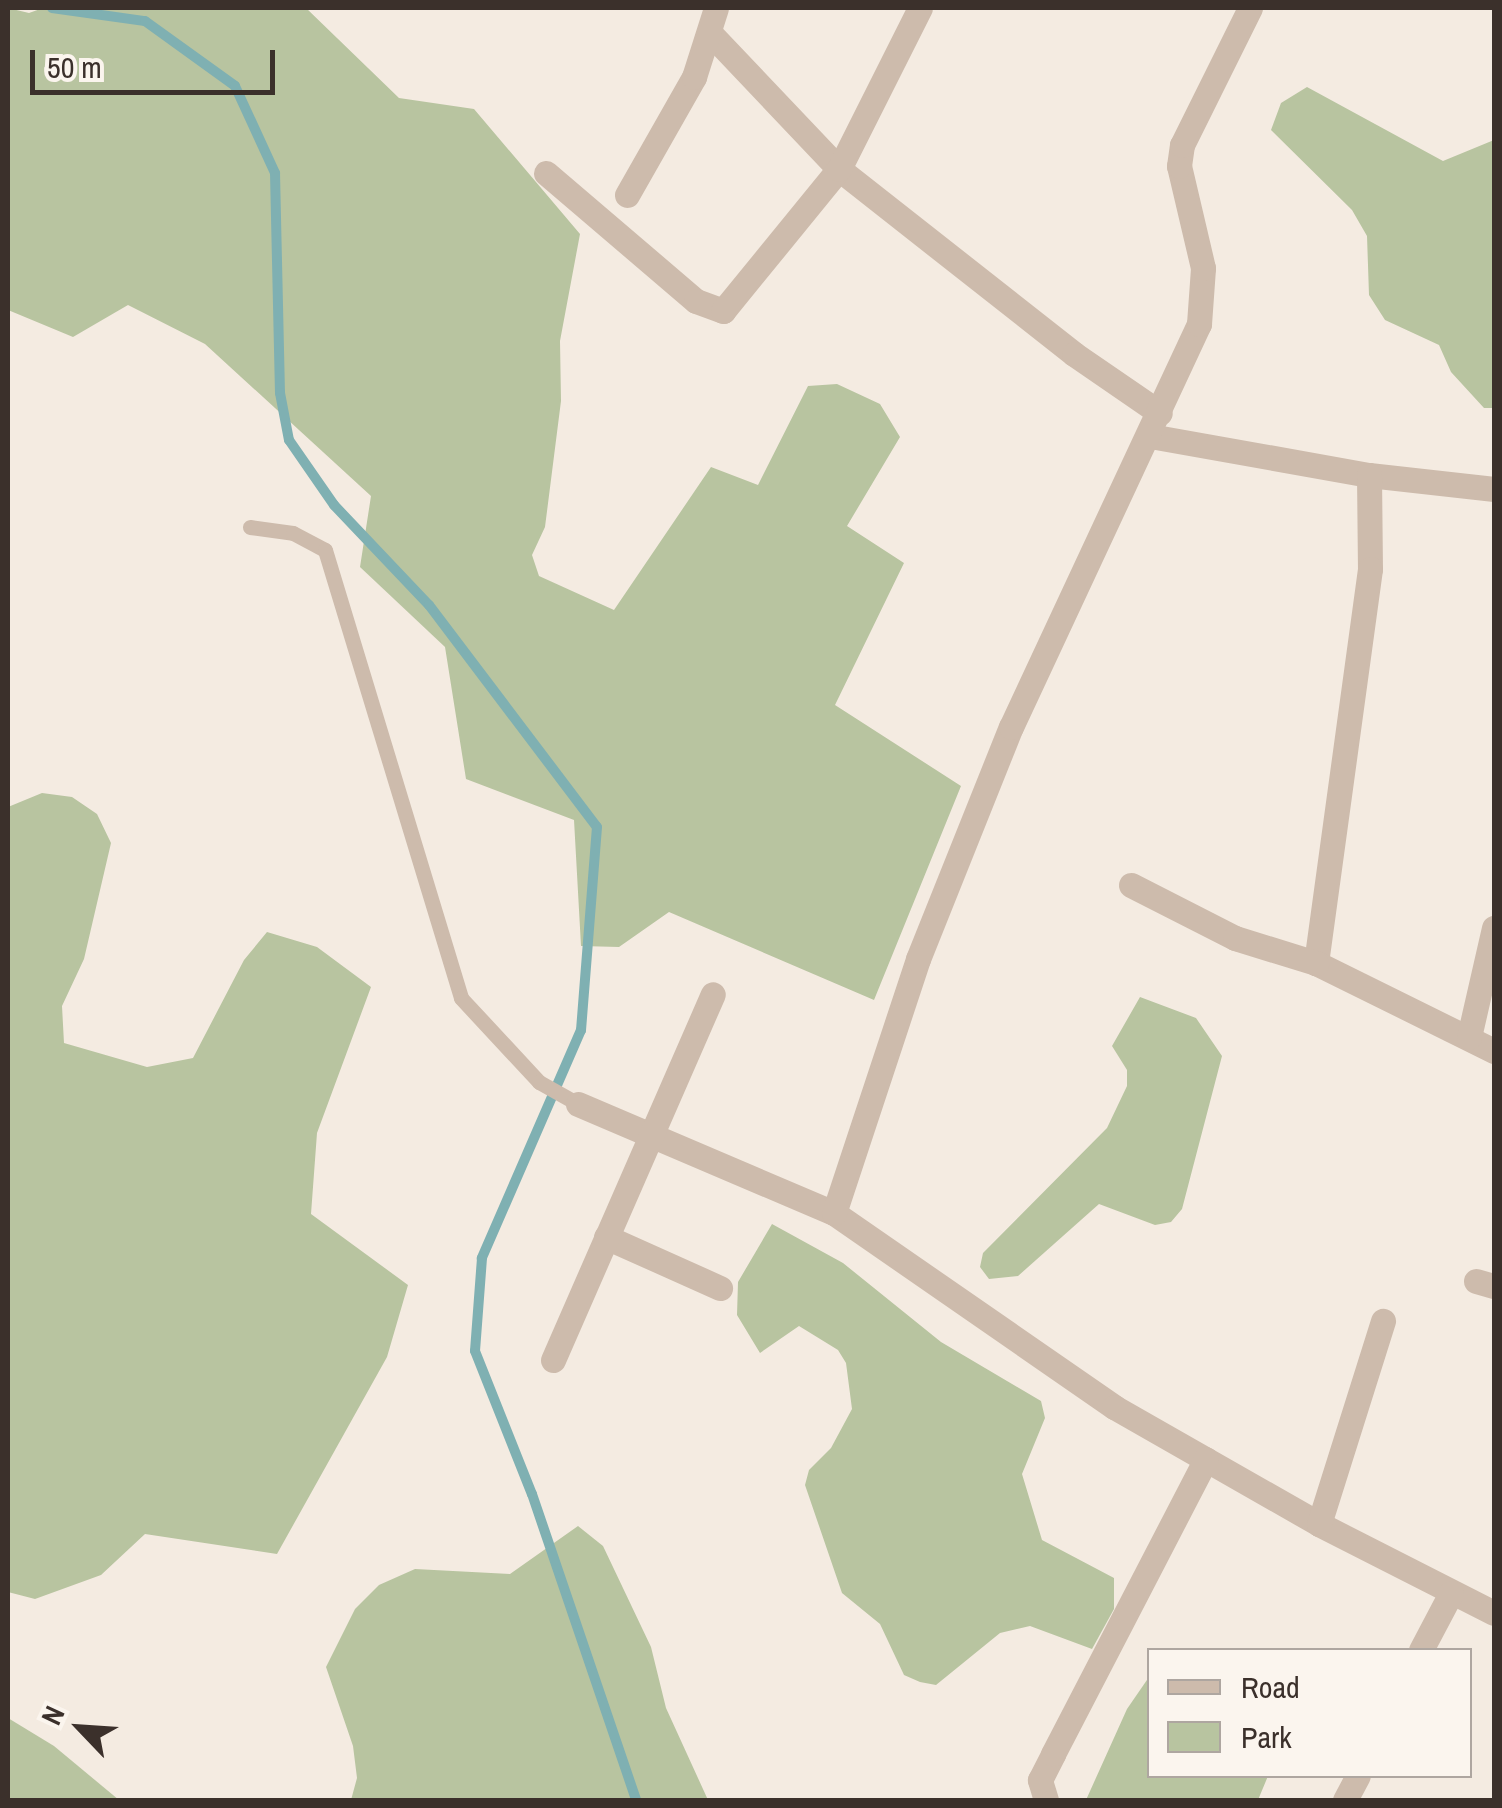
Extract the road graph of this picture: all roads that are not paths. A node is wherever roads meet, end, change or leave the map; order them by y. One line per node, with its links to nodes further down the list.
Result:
1 (920, 8): 4 (street)
2 (1250, 8): 7 (street)
3 (713, 20): 4 (street); 6 (street)
4 (839, 169): 5 (street); 7 (street)
5 (546, 173)
6 (627, 195)
7 (1155, 424): 8 (street); 19 (street)
8 (1368, 475): 9 (street); 13 (street)
9 (1494, 489)
10 (250, 527): 17 (lane)
11 (1131, 885): 13 (street)
12 (1494, 928): 15 (street)
13 (1316, 963): 15 (street)
14 (713, 994): 18 (street)
15 (1469, 1036): 16 (street)
16 (1494, 1051)
17 (578, 1104): 18 (street)
18 (650, 1134): 19 (street); 20 (street)
19 (834, 1213): 24 (street)
20 (606, 1237): 21 (street); 23 (street)
21 (720, 1288)
22 (1383, 1322): 25 (street)
23 (553, 1360)
24 (1206, 1459): 25 (street); 30 (street)
25 (1318, 1524): 26 (street)
26 (1451, 1593): 27 (street); 28 (street)
27 (1494, 1614)
28 (1422, 1648)
29 (1357, 1778): 31 (street)
30 (1046, 1800)
31 (1345, 1800)

